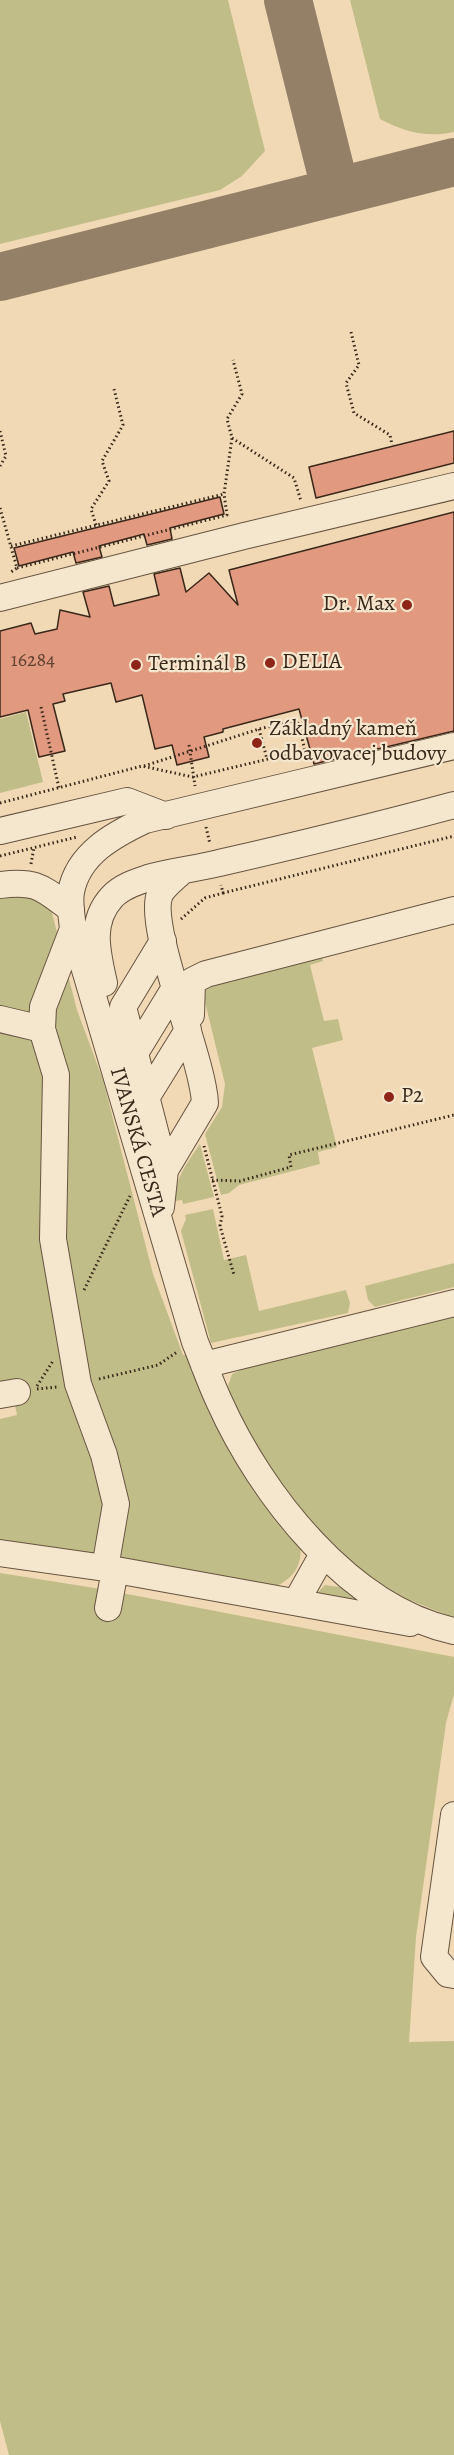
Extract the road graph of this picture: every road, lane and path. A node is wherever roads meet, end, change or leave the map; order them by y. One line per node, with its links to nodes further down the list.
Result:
1 (351, 332): 6 (path)
2 (233, 360): 5 (path)
3 (114, 389): 12 (path)
4 (0, 431): 7 (path)
5 (232, 438): 9 (path); 11 (path)
6 (392, 445)
7 (0, 466)
8 (454, 486): 11 (street)
9 (224, 494): 12 (path); 14 (path)
10 (0, 508): 13 (path)
11 (307, 523): 16 (street)
12 (96, 525): 13 (path)
13 (11, 546): 14 (path)
14 (17, 568): 15 (path)
15 (9, 573)
16 (0, 598)
17 (41, 707): 22 (path)
18 (259, 729): 20 (path); 20 (path); 21 (path)
19 (454, 746): 25 (street)
20 (267, 759): 21 (path)
21 (142, 766): 22 (path)
22 (59, 789): 23 (path)
23 (0, 803)
24 (454, 805): 31 (street, IVANSKÁ CESTA)
25 (166, 816): 26 (street); 36 (street)
26 (0, 831)
27 (454, 836): 34 (path)
28 (219, 840): 29 (path)
29 (199, 846)
30 (34, 848): 32 (path)
31 (182, 871): 37 (street); 39 (street, IVANSKÁ CESTA)
32 (30, 872)
33 (0, 885): 36 (street)
34 (223, 893)
35 (454, 910): 37 (street)
36 (72, 919): 39 (street); 40 (street)
37 (178, 994): 41 (street); 41 (street); 41 (street); 44 (street)
38 (0, 1019): 40 (street)
39 (101, 1020): 47 (street, IVANSKÁ CESTA)
40 (42, 1029): 50 (street)
41 (138, 1064): 44 (street)
42 (454, 1115): 45 (path)
43 (201, 1136): 45 (path)
44 (165, 1170): 47 (street)
45 (212, 1180): 48 (path)
46 (134, 1188): 50 (path)
47 (160, 1219): 52 (street, IVANSKÁ CESTA)
48 (234, 1275)
49 (454, 1303): 52 (street)
50 (65, 1314): 58 (street)
51 (181, 1349): 53 (path)
52 (204, 1365): 57 (street, IVANSKÁ CESTA)
53 (97, 1379)
54 (62, 1386): 55 (path)
55 (9, 1393)
56 (0, 1553): 58 (street)
57 (323, 1554): 59 (street); 61 (street, IVANSKÁ CESTA)
58 (110, 1569): 59 (street); 60 (street)
59 (296, 1602): 61 (street)
60 (108, 1608)
61 (448, 1630)
62 (454, 1815): 63 (street)
63 (454, 1975)

